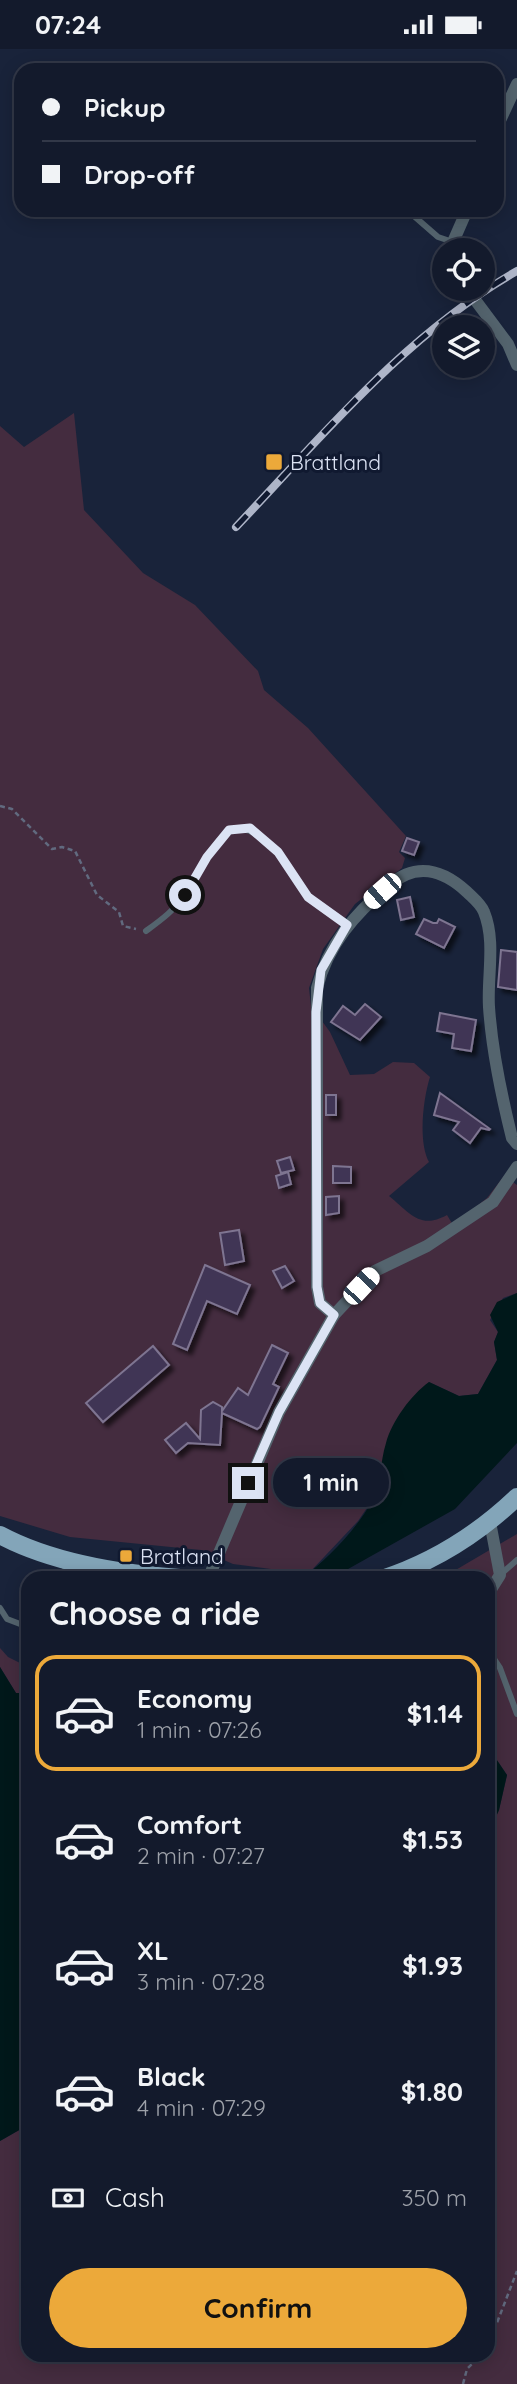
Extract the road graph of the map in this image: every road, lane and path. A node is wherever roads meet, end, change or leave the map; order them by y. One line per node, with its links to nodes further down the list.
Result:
1 (517, 84): 2 (street)
2 (504, 112)
3 (415, 217): 5 (lane)
4 (464, 217): 6 (street)
5 (440, 238)
6 (456, 238)
7 (476, 301): 8 (street)
8 (517, 365)
9 (0, 806): 11 (path)
10 (347, 925): 11 (lane); 12 (street); 14 (street)
11 (146, 931)
12 (517, 1144)
13 (517, 1167): 14 (street)
14 (334, 1315): 22 (street)
15 (517, 1497): 16 (main road)
16 (490, 1523): 23 (main road); 24 (street)
17 (0, 1535): 18 (main road)
18 (68, 1560): 20 (lane); 21 (main road)
19 (517, 1560): 24 (lane)
20 (65, 1571)
21 (140, 1571)
22 (211, 1571)
23 (402, 1571)
24 (499, 1575): 25 (street)
25 (495, 1582)
26 (0, 1608): 27 (lane)
27 (21, 1624)
28 (495, 1660): 29 (lane)
29 (517, 1714)
30 (517, 2271): 31 (path)
31 (495, 2328)
32 (474, 2362): 33 (path)
33 (463, 2384)

